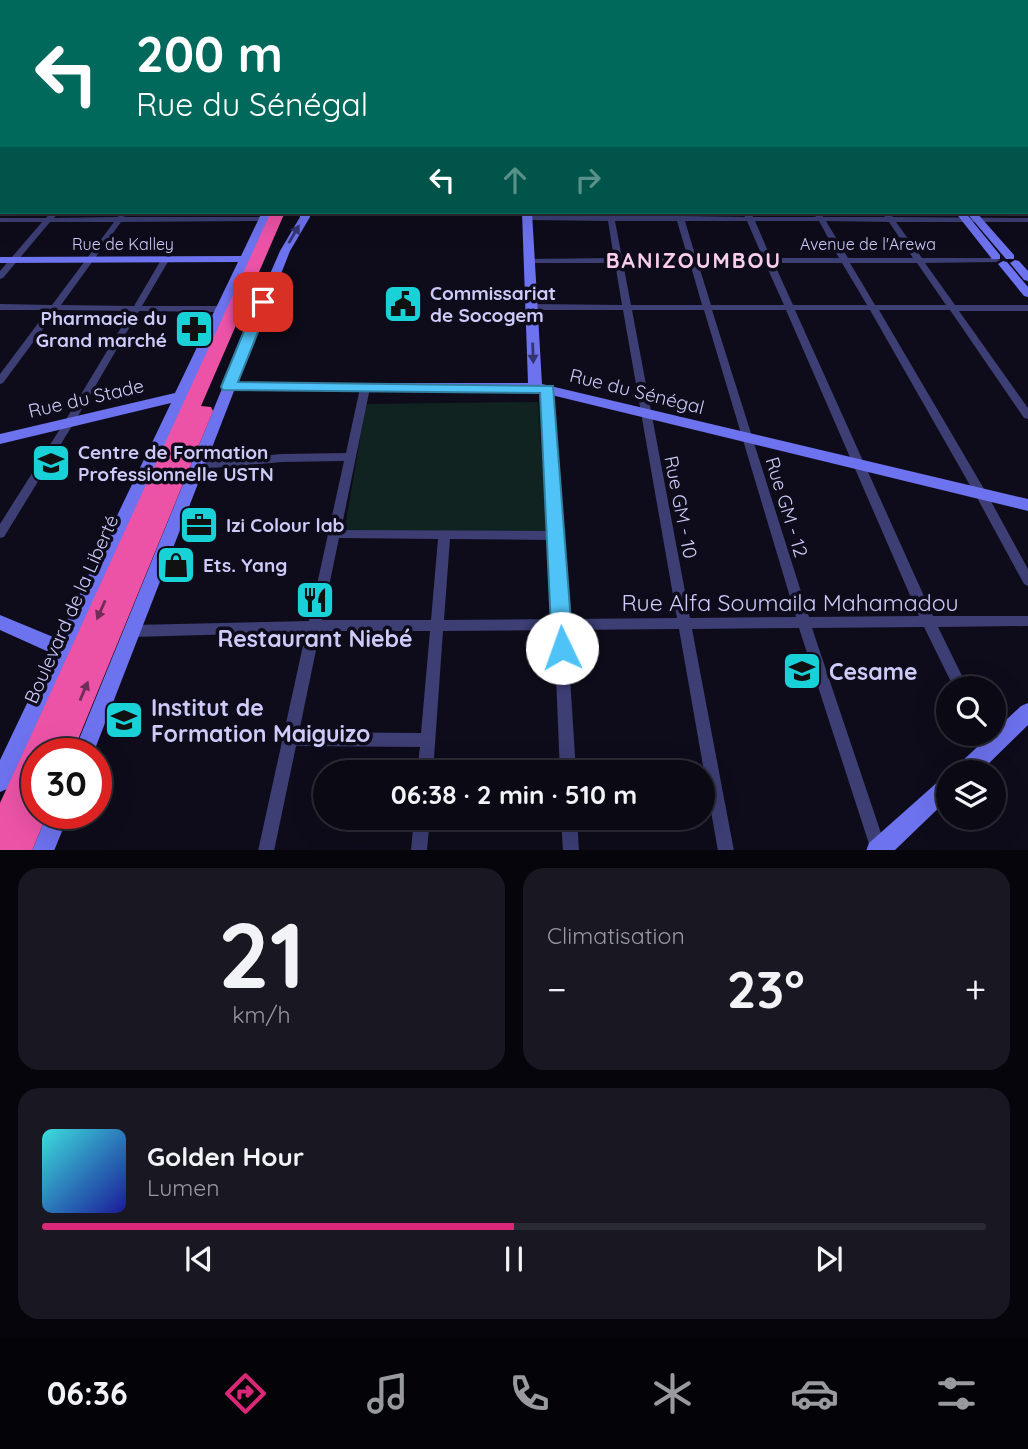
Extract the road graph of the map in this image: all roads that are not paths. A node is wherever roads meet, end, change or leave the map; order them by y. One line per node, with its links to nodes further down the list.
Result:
1 (53, 214): 14 (street)
2 (270, 214): 6 (street); 17 (street, Boulevard de la Liberté); 89 (highway, Boulevard de la Liberté, one-way to 89)
3 (288, 214): 77 (highway, one-way to 3)
4 (305, 214): 45 (street, one-way to 4)
5 (122, 215): 6 (street); 14 (street); 20 (street)
6 (192, 215)
7 (528, 215): 8 (street); 29 (street)
8 (611, 215): 9 (street); 22 (street, Rue GM - 10)
9 (679, 215): 10 (street); 23 (street, Rue GM - 12)
10 (749, 215): 11 (street); 24 (street)
11 (819, 215): 12 (street); 25 (street)
12 (888, 215): 13 (street); 26 (street)
13 (968, 215): 15 (street); 27 (street)
14 (48, 219): 16 (street); 19 (street)
15 (1028, 219)
16 (0, 220)
17 (245, 259): 21 (street, Rue de Kalley); 41 (street, Boulevard de la Liberté)
18 (0, 260): 19 (street, Rue de Kalley)
19 (13, 260): 20 (street, Rue de Kalley); 30 (street)
20 (89, 260): 21 (street, Rue de Kalley); 34 (street)
21 (165, 260): 40 (street)
22 (621, 260): 23 (street, Avenue de l'Arewa); 29 (street, Avenue de l'Arewa); 36 (street, Rue GM - 10)
23 (694, 260): 24 (street, Avenue de l'Arewa); 37 (street, Rue GM - 12)
24 (769, 260): 25 (street, Avenue de l'Arewa); 38 (street)
25 (845, 260): 26 (street, Avenue de l'Arewa); 42 (street)
26 (919, 260): 27 (street, Avenue de l'Arewa); 43 (street)
27 (1006, 260): 28 (street, Avenue de l'Arewa); 31 (street); 32 (street)
28 (1028, 260)
29 (529, 261): 35 (street)
30 (0, 276)
31 (1028, 278)
32 (1028, 294)
33 (0, 307): 34 (street)
34 (54, 307): 40 (street); 44 (street)
35 (532, 307): 36 (street); 47 (street, one-way to 47)
36 (626, 308): 37 (street); 49 (street, Rue GM - 10)
37 (708, 308): 38 (street); 52 (street, Rue GM - 12)
38 (791, 308): 42 (street); 55 (street)
39 (1028, 308): 43 (street)
40 (136, 309): 41 (street); 51 (street)
41 (220, 309): 48 (street, Boulevard de la Liberté)
42 (871, 309): 43 (street); 57 (street)
43 (954, 309): 50 (street)
44 (0, 381)
45 (229, 387): 46 (street, Rue du Sénégal); 56 (street)
46 (365, 388): 47 (street, Rue du Sénégal); 54 (street)
47 (541, 388): 49 (street, Rue du Sénégal); 62 (street)
48 (181, 396): 51 (street, Rue du Stade); 73 (street, Boulevard de la Liberté)
49 (645, 411): 52 (street, Rue du Sénégal); 68 (street, Rue GM - 10)
50 (1028, 416)
51 (70, 421): 53 (street, Rue du Stade); 59 (street)
52 (748, 438): 55 (street, Rue du Sénégal); 67 (street, Rue GM - 12)
53 (0, 439)
54 (348, 457): 56 (street); 60 (street)
55 (858, 464): 57 (street, Rue du Sénégal); 64 (street)
56 (200, 465): 72 (street)
57 (981, 494): 58 (street, Rue du Sénégal); 63 (street)
58 (1028, 505)
59 (0, 534)
60 (333, 534): 61 (street); 71 (street)
61 (444, 536): 62 (street); 69 (street)
62 (556, 536): 70 (street)
63 (1028, 581)
64 (928, 621): 65 (street, Rue Alfa Soumaila Mahamadou); 67 (street, Rue Alfa Soumaila Mahamadou); 74 (street)
65 (1028, 621)
66 (0, 622): 73 (street)
67 (804, 622): 68 (street, Rue Alfa Soumaila Mahamadou); 96 (street, Rue GM - 12)
68 (685, 624): 70 (street, Rue Alfa Soumaila Mahamadou); 95 (street, Rue GM - 10)
69 (437, 625): 70 (street, Rue Alfa Soumaila Mahamadou); 71 (street, Rue Alfa Soumaila Mahamadou); 80 (street)
70 (561, 625): 82 (street)
71 (313, 626): 72 (street, Rue Alfa Soumaila Mahamadou); 79 (street)
72 (133, 631): 78 (street)
73 (61, 649): 83 (street, Boulevard de la Liberté)
74 (955, 676)
75 (1028, 712): 76 (street)
76 (1006, 728)
77 (65, 738)
78 (90, 738)
79 (289, 739): 80 (street); 92 (street)
80 (427, 740): 81 (street)
81 (426, 760)
82 (567, 760)
83 (0, 782)
84 (936, 797): 96 (street)
85 (26, 829): 90 (highway)
86 (52, 829): 91 (street)
87 (421, 830): 93 (street)
88 (569, 830): 94 (street)
89 (0, 836)
90 (17, 850)
91 (43, 850)
92 (265, 850)
93 (419, 850)
94 (570, 850)
95 (726, 850)
96 (878, 850)

